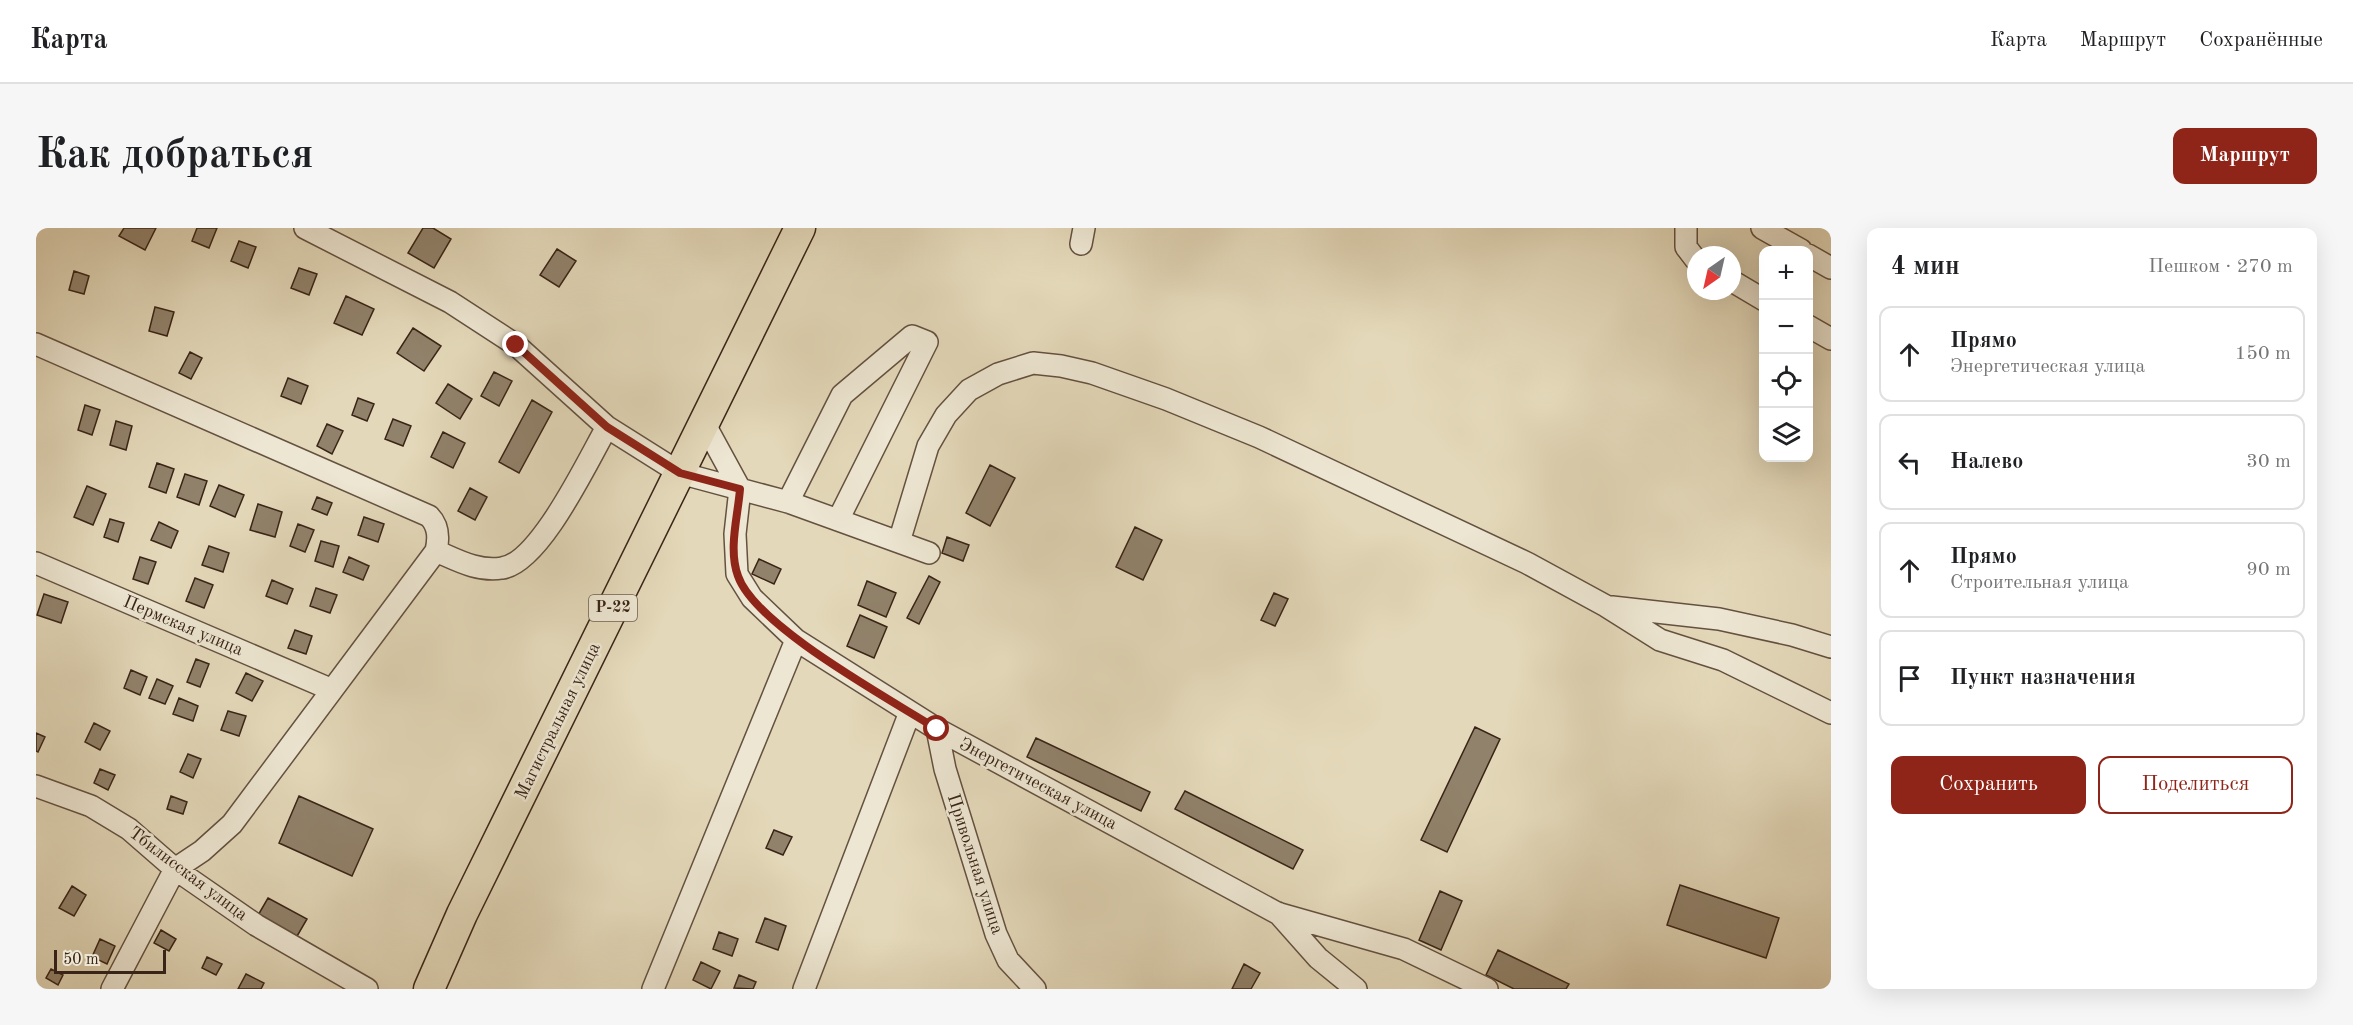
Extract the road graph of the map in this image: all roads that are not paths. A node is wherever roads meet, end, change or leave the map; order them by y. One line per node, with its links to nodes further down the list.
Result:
1 (305, 228): 15 (street)
2 (800, 228): 14 (highway, Магистральная улица / Р-22)
3 (1686, 228): 6 (street)
4 (1762, 228): 5 (street)
5 (1794, 246)
6 (1687, 248)
7 (1813, 257): 8 (street)
8 (1831, 268)
9 (1741, 286): 10 (street)
10 (1759, 297)
11 (1813, 328): 12 (street)
12 (1831, 339)
13 (36, 344): 21 (street)
14 (704, 423): 16 (highway, Магистральная улица / Р-22); 17 (street)
15 (607, 427): 16 (street); 21 (street)
16 (680, 473): 17 (street); 36 (highway, Магистральная улица / Р-22)
17 (740, 489): 18 (street); 25 (street, Энергетическая улица)
18 (788, 502): 19 (street); 19 (street)
19 (838, 520): 20 (street)
20 (899, 542): 22 (street); 24 (street)
21 (436, 551): 27 (street)
22 (929, 553)
23 (36, 563): 27 (street, Пермская улица)
24 (1606, 606): 26 (street); 29 (street)
25 (796, 639): 28 (street, Энергетическая улица); 37 (street)
26 (1831, 647)
27 (330, 689): 32 (street)
28 (910, 712): 30 (street, Энергетическая улица); 38 (street)
29 (1831, 712)
30 (937, 729): 33 (street, Энергетическая улица); 39 (street, Привольная улица)
31 (36, 786): 32 (street, Тбилисская улица)
32 (175, 869): 34 (street); 35 (street, Тбилисская улица)
33 (1277, 913): 40 (street); 41 (street, Энергетическая улица)
34 (112, 989)
35 (367, 989)
36 (429, 989)
37 (653, 989)
38 (804, 989)
39 (1035, 989)
40 (1356, 989)
41 (1487, 989)

